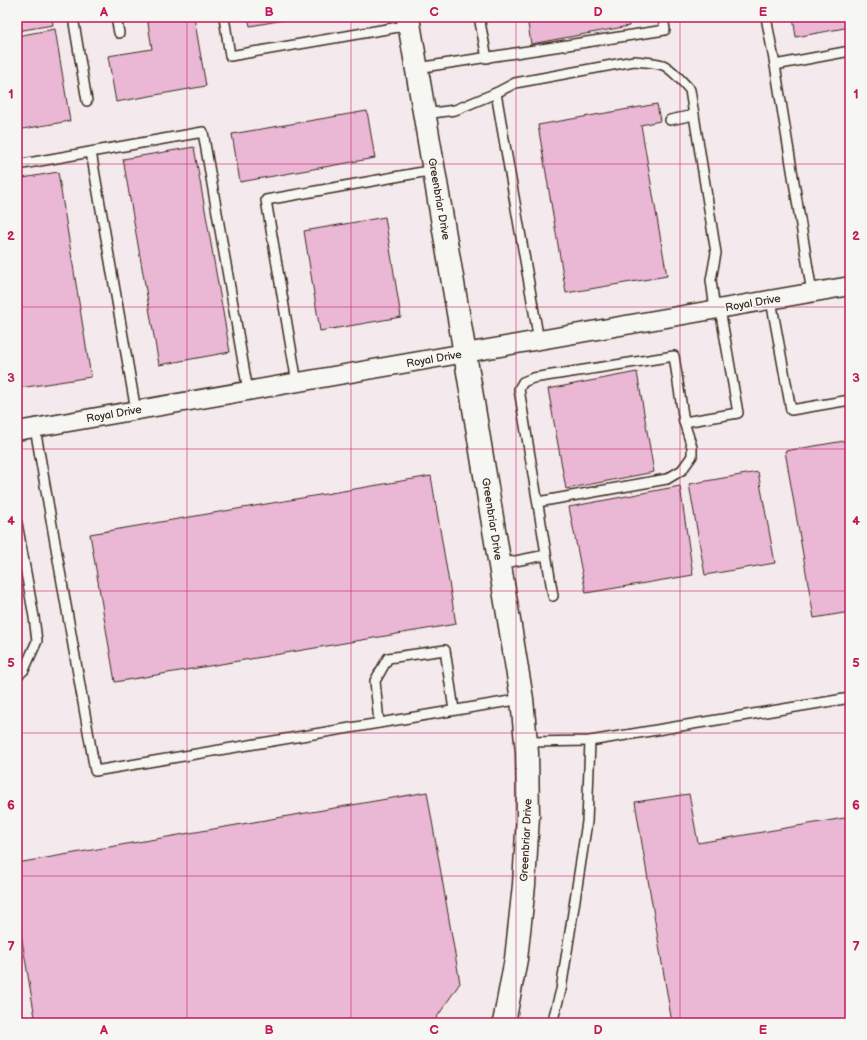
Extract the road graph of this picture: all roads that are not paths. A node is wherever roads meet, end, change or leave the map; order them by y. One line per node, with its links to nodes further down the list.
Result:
1 (73, 17): 14 (lane)
2 (116, 17): 8 (lane)
3 (224, 17): 7 (lane)
4 (479, 17): 10 (lane)
5 (663, 17): 10 (lane)
6 (766, 17): 11 (lane)
7 (409, 21): 12 (street, Greenbriar Drive)
8 (119, 33)
9 (850, 51): 11 (lane)
10 (486, 58): 12 (lane)
11 (775, 65): 22 (lane)
12 (417, 68): 15 (street, Greenbriar Drive)
13 (496, 93): 15 (lane); 16 (lane); 25 (lane)
14 (88, 101)
15 (425, 114): 20 (street, Greenbriar Drive)
16 (694, 115): 17 (lane); 24 (lane)
17 (670, 120)
18 (91, 152): 19 (lane); 28 (lane); 30 (lane)
19 (17, 165)
20 (434, 170): 26 (street, Greenbriar Drive); 27 (lane)
21 (850, 286): 22 (street, Royal Drive)
22 (812, 293): 23 (street, Royal Drive)
23 (772, 300): 24 (street, Royal Drive); 29 (lane)
24 (718, 310): 25 (street, Royal Drive); 31 (lane)
25 (539, 341): 26 (street, Royal Drive)
26 (465, 354): 27 (street, Royal Drive); 36 (street, Greenbriar Drive)
27 (297, 383): 28 (street, Royal Drive)
28 (248, 391): 30 (street, Royal Drive)
29 (850, 400)
30 (136, 411): 32 (street, Royal Drive)
31 (684, 422): 33 (lane); 33 (lane)
32 (22, 429): 42 (lane)
33 (538, 502): 35 (lane)
34 (17, 523): 38 (lane)
35 (546, 555): 36 (lane); 37 (lane)
36 (500, 564): 40 (street, Greenbriar Drive)
37 (553, 596)
38 (17, 676)
39 (850, 698): 43 (lane)
40 (522, 699): 41 (lane); 44 (street, Greenbriar Drive)
41 (454, 710): 42 (lane); 42 (lane)
42 (379, 723)
43 (590, 741): 44 (lane); 46 (lane)
44 (526, 742): 45 (street, Greenbriar Drive)
45 (504, 1023)
46 (552, 1023)

